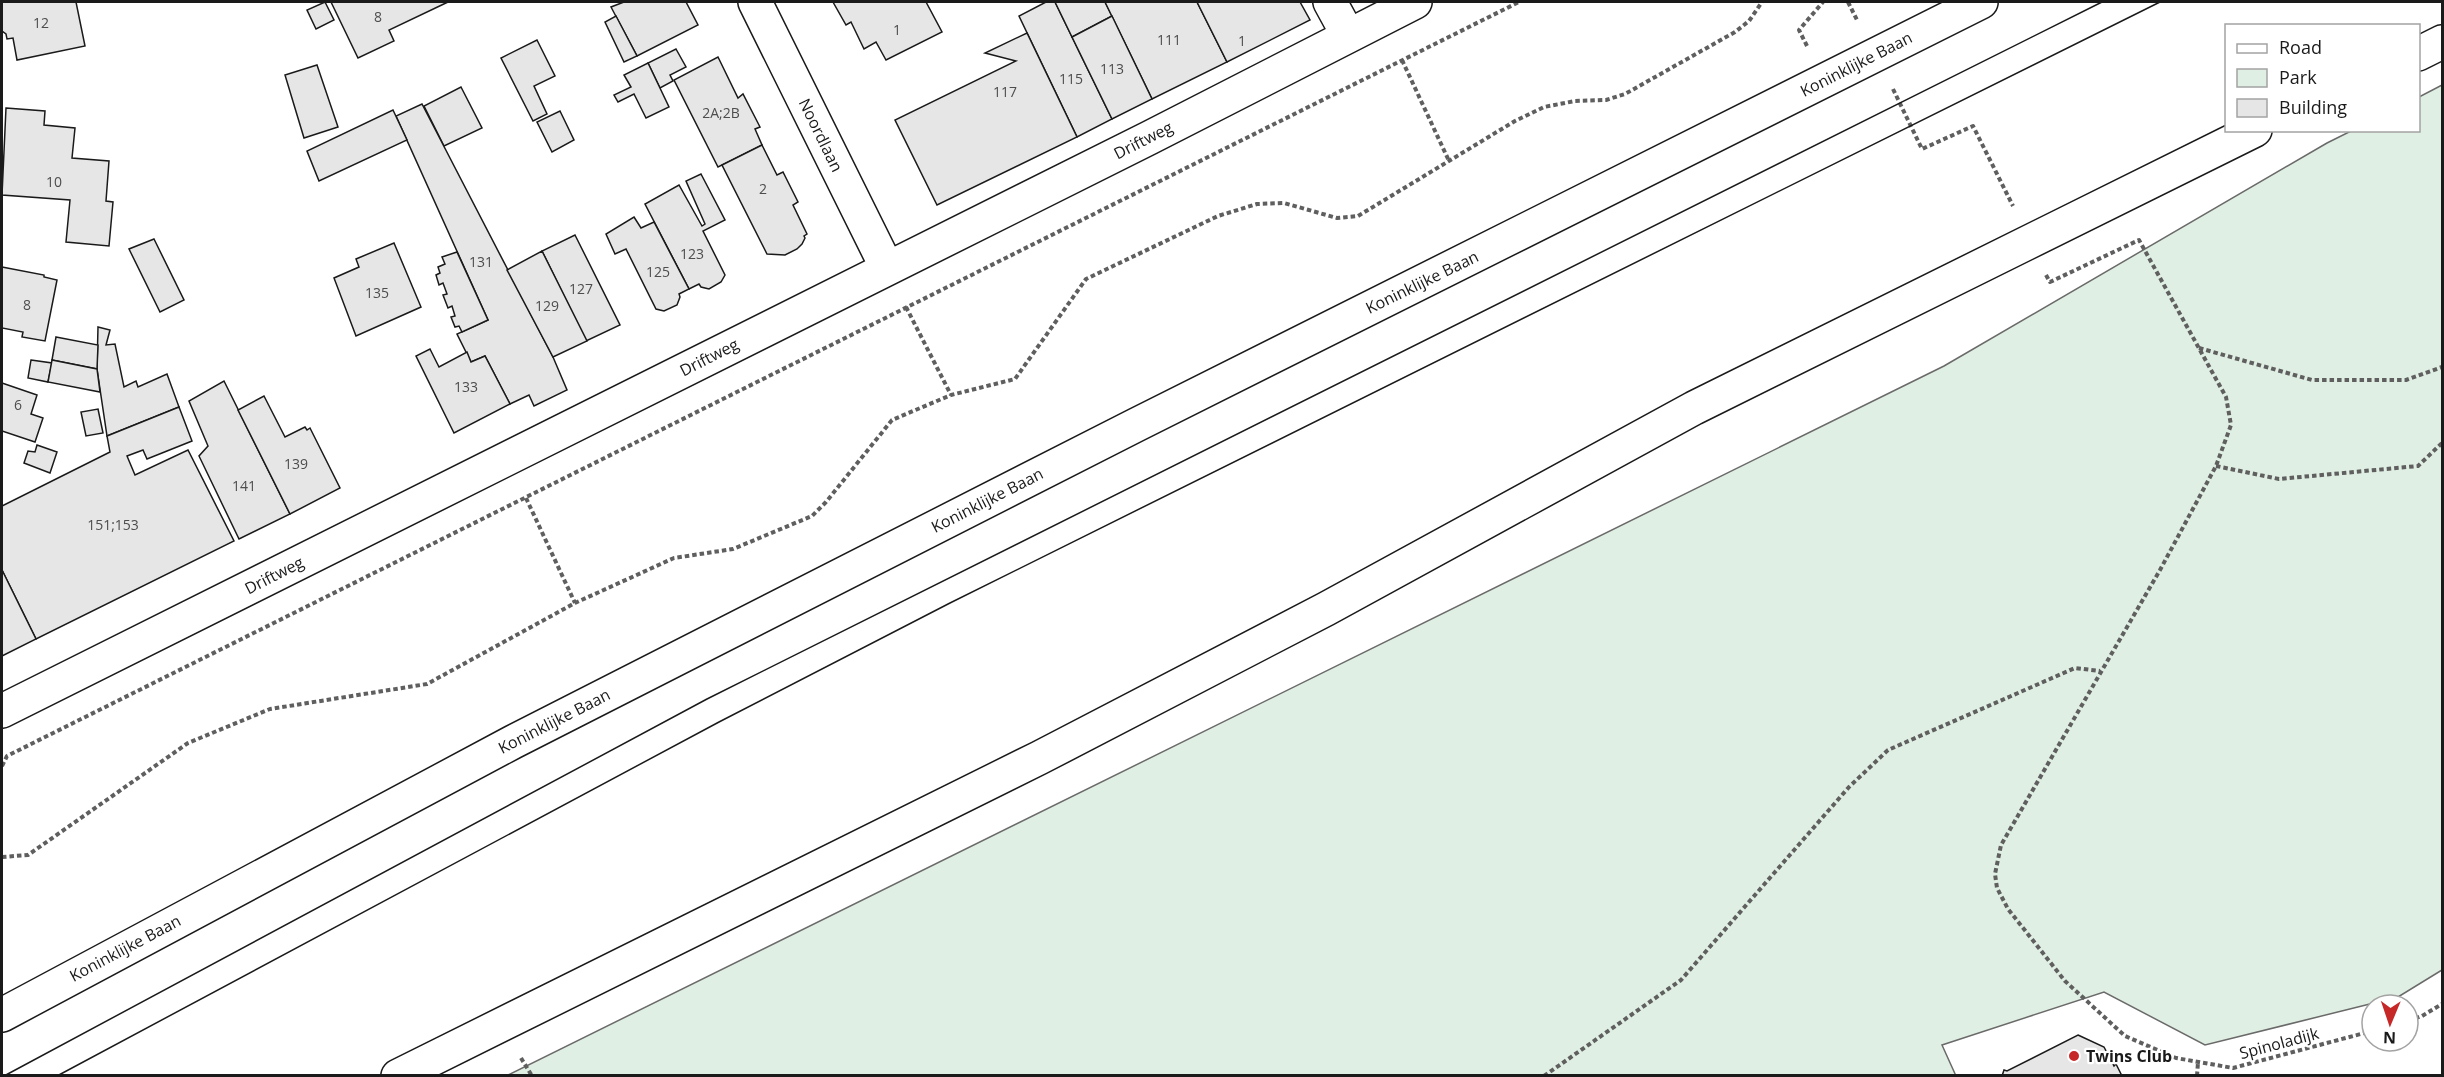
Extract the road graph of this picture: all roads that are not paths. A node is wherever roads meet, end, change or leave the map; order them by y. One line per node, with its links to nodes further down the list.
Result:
1 (755, 2): 9 (main road, Noordlaan)
2 (1330, 2): 5 (main road)
3 (1415, 2): 5 (main road, Driftweg)
4 (1981, 2): 11 (main road, Koninklijke Baan)
5 (1348, 34): 9 (main road, Driftweg)
6 (2442, 42): 7 (main road)
7 (2420, 53)
8 (2251, 132): 14 (main road)
9 (888, 268): 10 (main road, Driftweg)
10 (2, 711)
11 (60, 983): 12 (main road); 13 (main road, Koninklijke Baan)
12 (2, 988)
13 (2, 1015)
14 (398, 1076)

